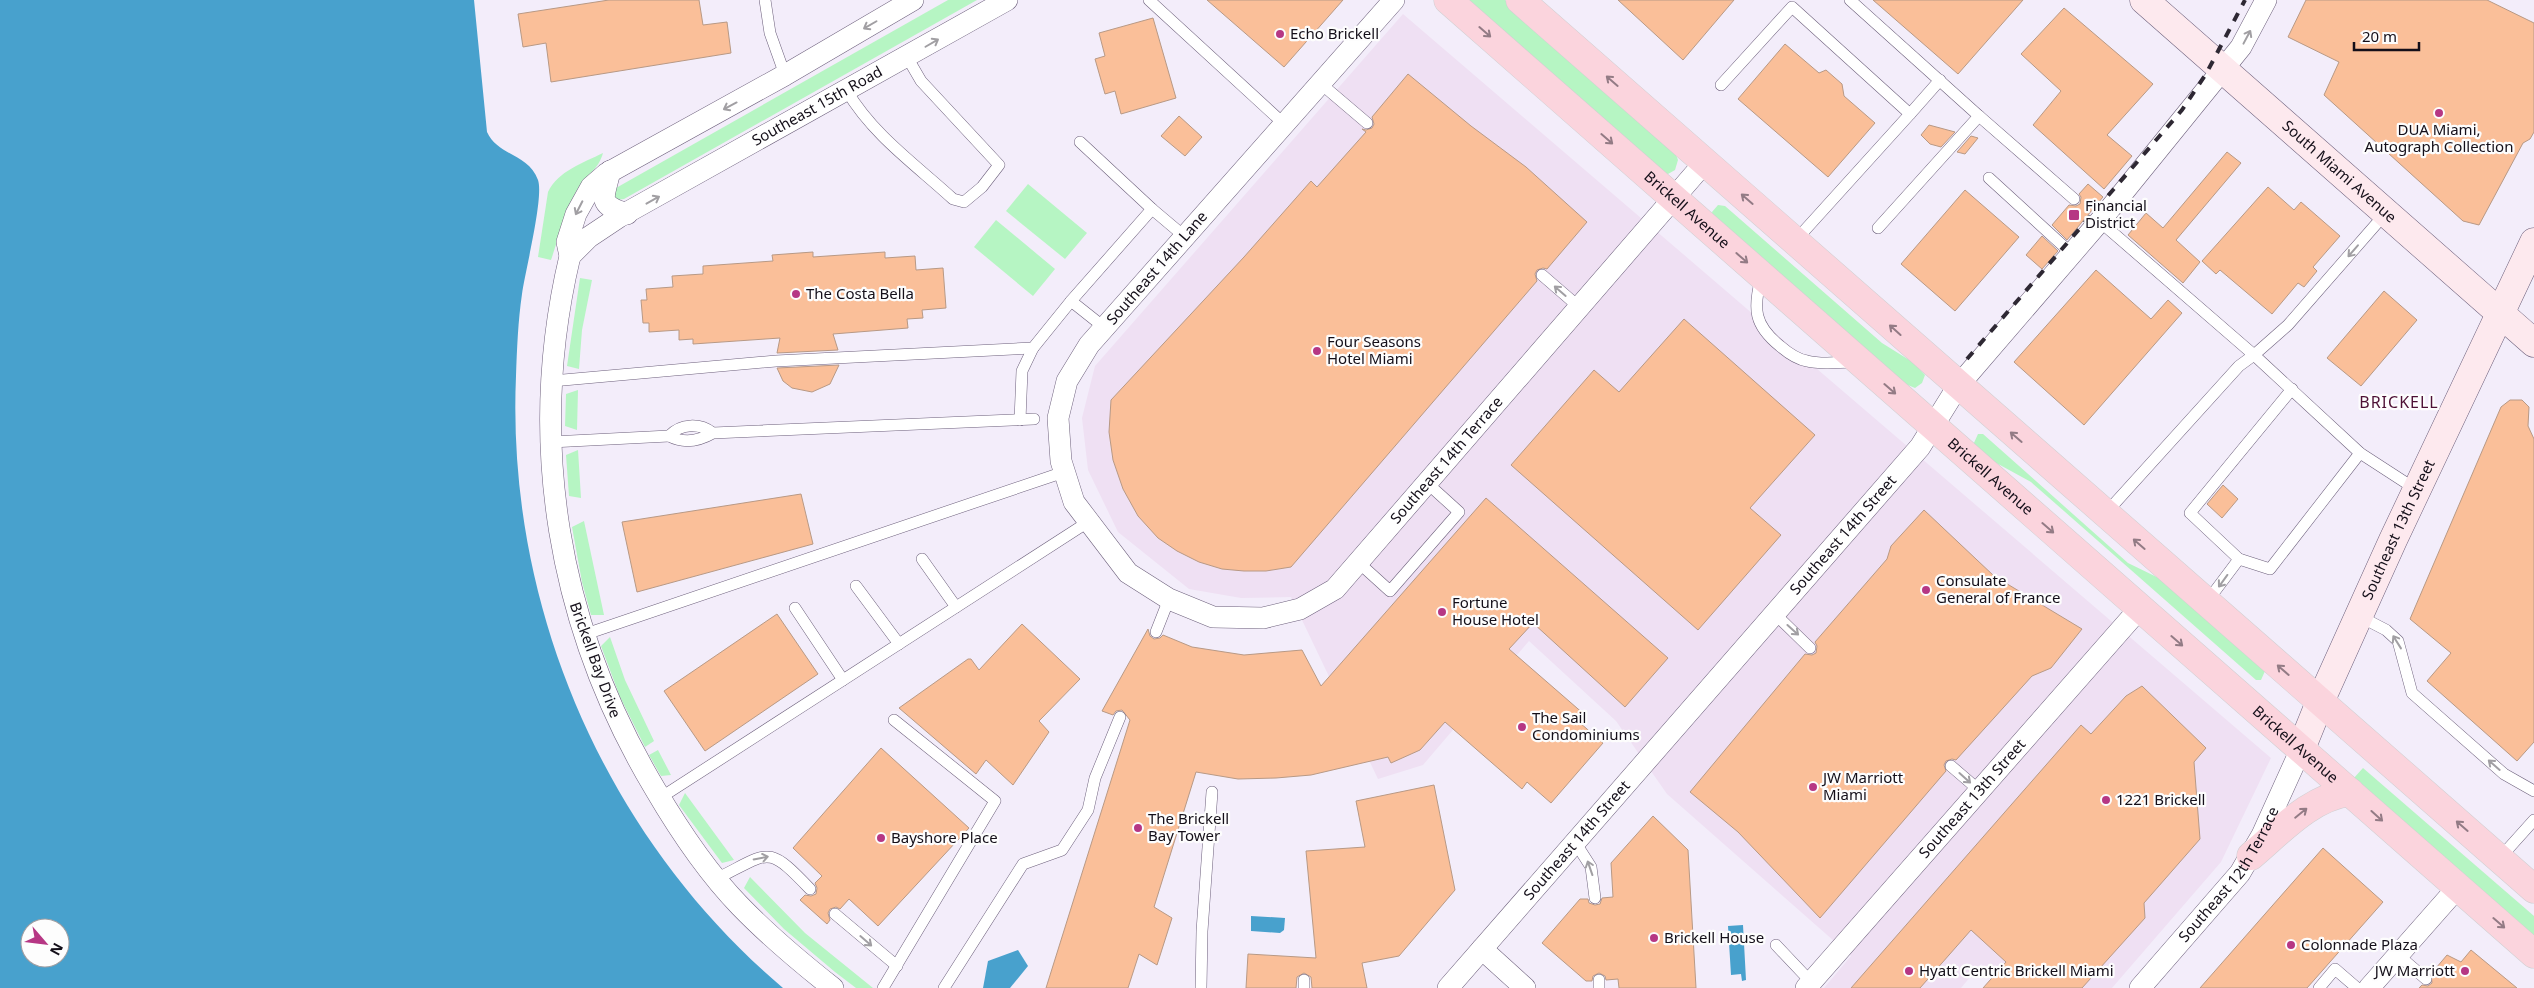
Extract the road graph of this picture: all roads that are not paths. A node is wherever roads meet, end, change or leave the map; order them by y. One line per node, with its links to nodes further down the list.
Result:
1 (765, 0): 13 (lane)
2 (912, 0): 13 (street, one-way to 13)
3 (1007, 0): 11 (street, Southeast 15th Road, one-way to 3)
4 (1148, 0): 21 (lane)
5 (1394, 0): 15 (street, Southeast 14th Lane)
6 (1448, 0): 26 (main road, Brickell Avenue, one-way to 26)
7 (1520, 0): 23 (main road, one-way to 7)
8 (1850, 0): 14 (lane)
9 (2144, 0): 12 (main road, South Miami Avenue)
10 (2266, 0): 12 (street, Southeast 14th Street, one-way to 10)
11 (907, 57): 17 (street, Southeast 15th Road); 17 (lane)
12 (2222, 70): 30 (main road, South Miami Avenue); 31 (street, Southeast 14th Street)
13 (785, 75): 24 (street, one-way to 24)
14 (1940, 80): 18 (lane); 19 (lane)
15 (1320, 83): 20 (lane); 21 (street, Southeast 14th Lane)
16 (1721, 85): 18 (lane)
17 (847, 91): 29 (street, Southeast 15th Road, one-way to 17)
18 (1910, 114): 34 (lane)
19 (1979, 116): 27 (lane); 32 (lane)
20 (1367, 123)
21 (1284, 124): 33 (street, Southeast 14th Lane)
22 (1080, 142): 28 (lane)
23 (1706, 162): 26 (street, Southeast 14th Terrace); 34 (main road, one-way to 23)
24 (610, 171): 29 (street); 37 (street, one-way to 37)
25 (1989, 178): 36 (lane)
26 (1673, 198): 39 (main road, Brickell Avenue, one-way to 39); 41 (street, Southeast 14th Terrace)
27 (2074, 199)
28 (1152, 209): 33 (lane); 40 (lane)
29 (628, 214): 37 (street, Southeast 15th Road)
30 (2385, 214): 42 (main road, South Miami Avenue); 46 (lane, one-way to 46)
31 (2096, 218): 36 (street, Southeast 14th Street); 46 (lane)
32 (1878, 228)
33 (1184, 236): 43 (street, Southeast 14th Lane)
34 (1795, 241): 49 (main road, one-way to 34)
35 (2534, 242): 42 (main road, Southeast 13th Street)
36 (2071, 254): 49 (street, Southeast 14th Street)
37 (570, 256): 48 (street, Brickell Bay Drive)
38 (1542, 275): 41 (lane, one-way to 38)
39 (1762, 276): 47 (main road, Brickell Avenue); 47 (lane)
40 (1071, 301): 43 (lane); 45 (lane)
41 (1579, 307): 57 (street, Southeast 14th Terrace)
42 (2500, 312): 44 (main road, South Miami Avenue); 58 (main road, Southeast 13th Street)
43 (1104, 328): 56 (street, Southeast 14th Lane)
44 (2534, 343)
45 (1033, 348): 48 (lane); 52 (lane)
46 (2254, 354): 50 (lane); 59 (lane)
47 (1859, 362): 53 (main road, Brickell Avenue, one-way to 53)
48 (552, 381): 54 (street, Brickell Bay Drive)
49 (1958, 386): 53 (street, Southeast 14th Street); 59 (main road, one-way to 49)
50 (2292, 389): 55 (lane); 62 (lane)
51 (1034, 419): 52 (lane)
52 (1020, 420): 54 (lane)
53 (1932, 427): 70 (main road, Brickell Avenue, one-way to 70); 71 (street, Southeast 14th Street)
54 (552, 442): 74 (street, Brickell Bay Drive)
55 (2360, 453): 58 (lane); 62 (lane)
56 (1064, 472): 60 (street, Southeast 14th Lane); 74 (lane)
57 (1427, 483): 63 (street, Southeast 14th Terrace); 63 (lane)
58 (2417, 490): 72 (main road, Southeast 13th Street)
59 (2105, 514): 67 (main road, one-way to 59)
60 (1088, 522): 64 (street, Southeast 14th Lane); 68 (lane)
61 (922, 559): 68 (lane)
62 (2239, 559): 67 (lane, one-way to 67)
63 (1358, 562): 66 (street, Southeast 14th Terrace)
64 (1128, 573): 66 (street, Southeast 14th Terrace)
65 (856, 586): 75 (lane)
66 (1169, 599): 73 (lane)
67 (2206, 604): 78 (main road, one-way to 67)
68 (956, 607): 75 (lane)
69 (795, 608): 77 (lane)
70 (2140, 608): 81 (main road, Brickell Avenue, one-way to 81); 83 (street, Southeast 13th Street)
71 (1774, 614): 76 (lane, one-way to 76); 89 (street, Southeast 14th Street)
72 (2359, 616): 78 (main road, Southeast 13th Street); 86 (lane, one-way to 72)
73 (1156, 632)
74 (583, 635): 87 (street, Brickell Bay Drive)
75 (899, 644): 77 (lane)
76 (1810, 648)
77 (843, 680): 87 (lane)
78 (2320, 702): 81 (main road, Southeast 13th Street); 91 (main road, one-way to 78)
79 (1120, 717): 107 (lane)
80 (894, 720): 102 (lane)
81 (2301, 749): 85 (main road, Brickell Avenue); 90 (street, Southeast 12th Terrace)
82 (1951, 766): 83 (lane, one-way to 83)
83 (1980, 791): 104 (street, Southeast 13th Street)
84 (1212, 792): 108 (lane)
85 (2350, 792): 90 (main road, one-way to 85); 93 (main road, Brickell Avenue, one-way to 93)
86 (2534, 792)
87 (660, 798): 92 (street, Brickell Bay Drive)
88 (2534, 820): 91 (lane)
89 (1575, 842): 96 (lane, one-way to 89); 99 (street, Southeast 14th Street)
90 (2251, 856): 111 (street, Southeast 12th Terrace)
91 (2499, 858): 95 (main road)
92 (718, 878): 94 (lane, one-way to 94); 105 (street, Brickell Bay Drive)
93 (2458, 887): 100 (main road, Brickell Avenue, one-way to 100); 101 (street)
94 (810, 889)
95 (2534, 889)
96 (1595, 898)
97 (835, 914): 102 (lane, one-way to 102)
98 (1776, 945): 104 (lane)
99 (1482, 950): 109 (street, Southeast 14th Street); 110 (street)
100 (2534, 954)
101 (2398, 955): 103 (lane); 114 (street)
102 (896, 966): 106 (lane)
103 (2426, 980)
104 (1808, 985)
105 (833, 988)
106 (883, 988)
107 (944, 988)
108 (1201, 988)
109 (1448, 988)
110 (1525, 988)
111 (2140, 988)
112 (2319, 988): 113 (lane)
113 (2357, 988)
114 (2368, 988)

